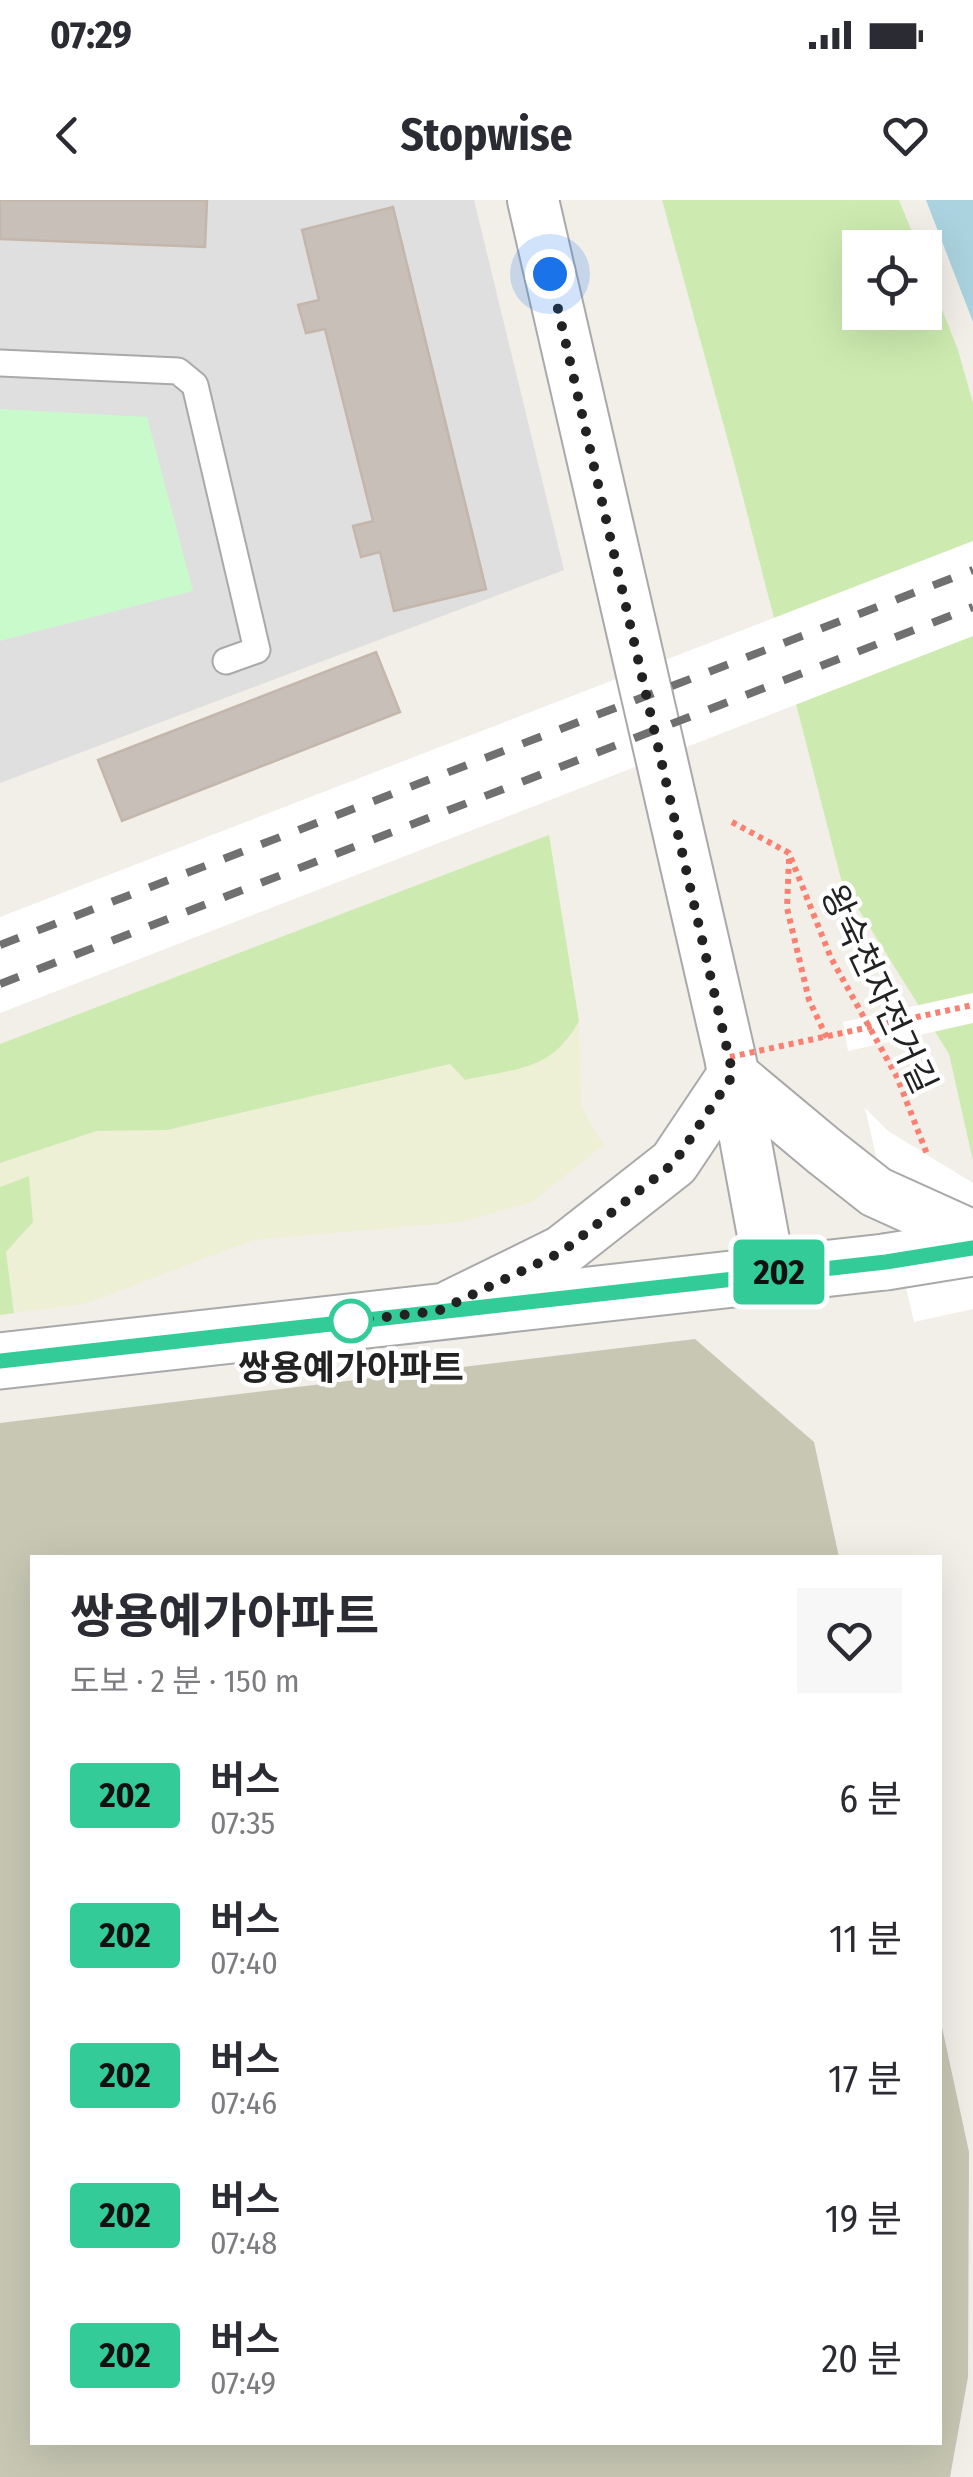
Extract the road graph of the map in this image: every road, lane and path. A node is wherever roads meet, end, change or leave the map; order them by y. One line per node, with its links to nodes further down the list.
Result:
1 (533, 200): 4 (street)
2 (0, 364): 3 (lane)
3 (226, 661)
4 (669, 788): 5 (path, 왕숙천자전거길); 8 (street)
5 (790, 853): 7 (path); 9 (path, 왕숙천자전거길)
6 (973, 1005): 7 (path, bridge)
7 (827, 1038): 8 (path, bridge)
8 (732, 1066): 10 (street, bridge); 12 (street); 13 (street)
9 (932, 1166)
10 (973, 1236)
11 (973, 1248): 12 (street, bridge)
12 (770, 1273): 13 (street)
13 (438, 1311): 14 (street)
14 (0, 1361)

